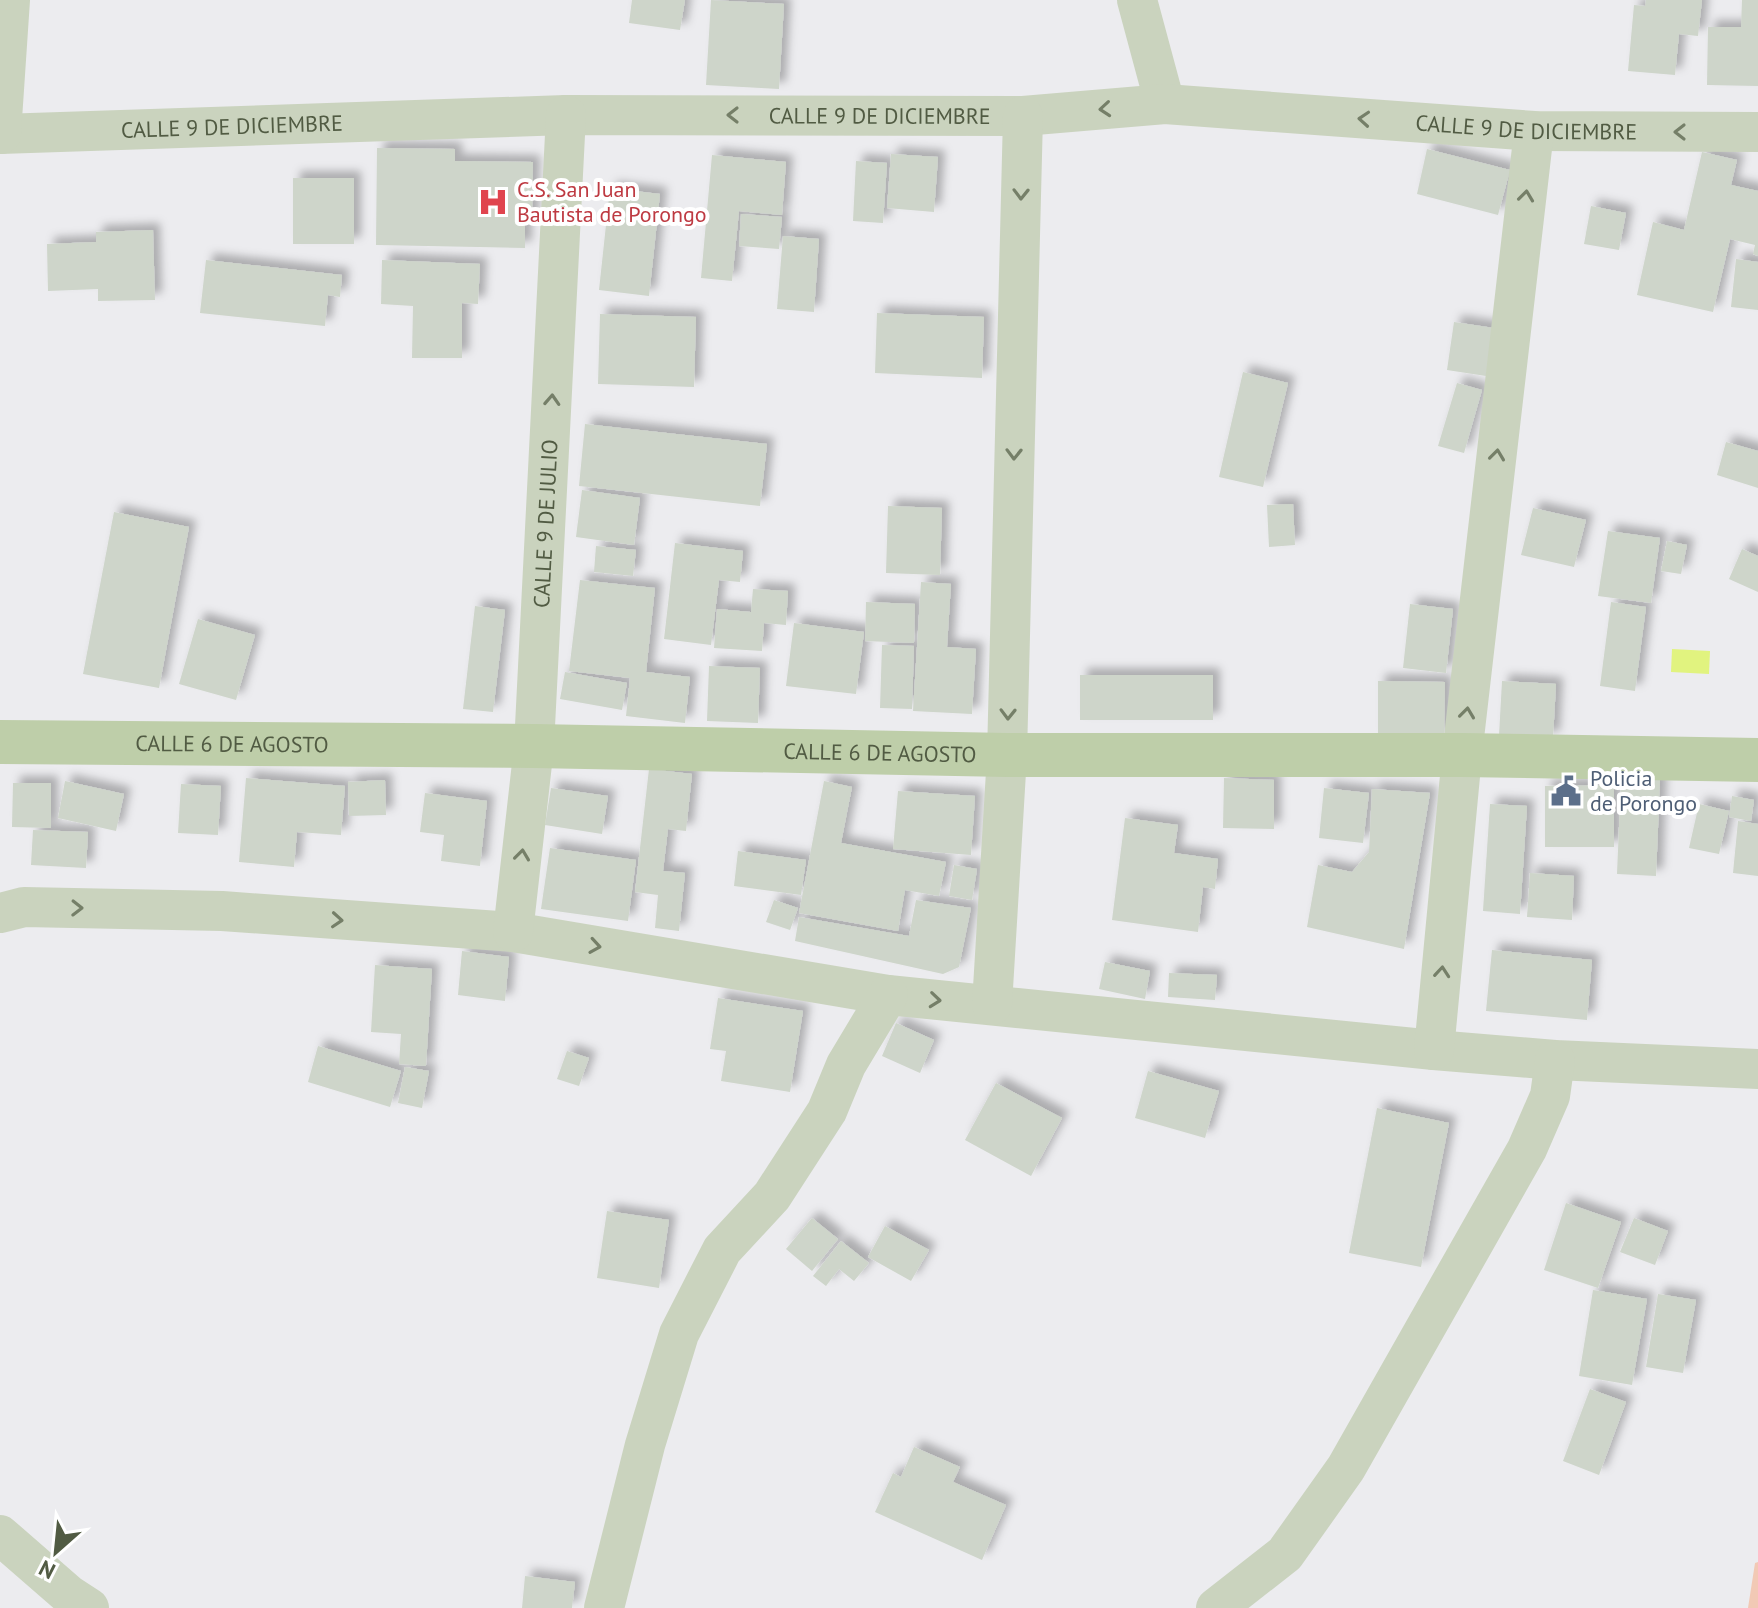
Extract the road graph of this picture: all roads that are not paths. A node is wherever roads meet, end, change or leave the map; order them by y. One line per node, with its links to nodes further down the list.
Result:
1 (10, 0): 8 (street)
2 (1137, 0): 3 (street)
3 (1165, 104): 5 (street, CALLE 9 DE DICIEMBRE, one-way to 5); 6 (street, CALLE 9 DE DICIEMBRE, one-way to 3)
4 (566, 115): 5 (street, CALLE 9 DE DICIEMBRE, one-way to 4); 8 (street, CALLE 9 DE DICIEMBRE); 10 (street, CALLE 9 DE JULIO, one-way to 4)
5 (1023, 116): 11 (street, one-way to 11)
6 (1534, 131): 7 (street, CALLE 9 DE DICIEMBRE, one-way to 6); 12 (street, one-way to 6)
7 (1758, 132)
8 (1, 134)
9 (0, 742): 10 (main road, CALLE 6 DE AGOSTO)
10 (534, 746): 11 (main road, CALLE 6 DE AGOSTO); 15 (street, CALLE 9 DE JULIO, one-way to 10)
11 (1007, 755): 12 (main road, CALLE 6 DE AGOSTO); 17 (street)
12 (1462, 755): 13 (main road, CALLE 6 DE AGOSTO); 18 (street, one-way to 12)
13 (1758, 760)
14 (0, 913): 15 (street, one-way to 15)
15 (513, 932): 16 (street, one-way to 16)
16 (888, 995): 17 (street, one-way to 17); 23 (street)
17 (992, 1005): 18 (street)
18 (1434, 1050): 19 (street)
19 (1555, 1060): 20 (street); 24 (street)
20 (1758, 1069)
21 (0, 1535): 22 (street)
22 (89, 1608)
23 (604, 1608)
24 (1216, 1608)

